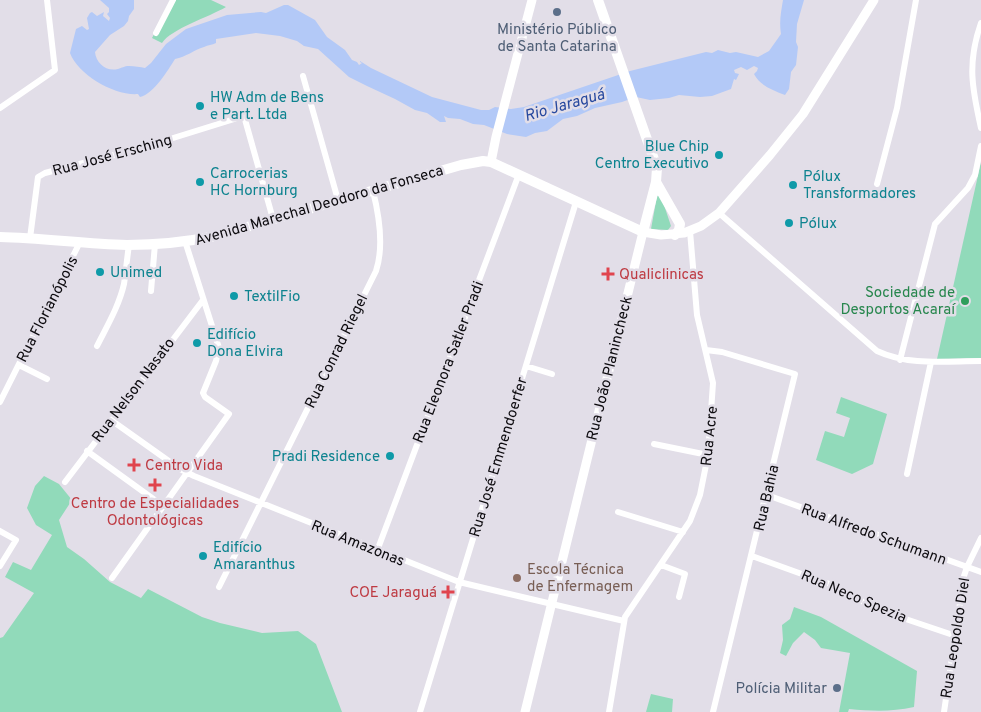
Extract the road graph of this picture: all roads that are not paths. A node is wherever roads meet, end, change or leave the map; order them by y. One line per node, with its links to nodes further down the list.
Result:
1 (47, 0): 10 (street)
2 (173, 0): 8 (street)
3 (532, 0): 13 (main road)
4 (598, 0): 15 (main road, Rua João Planincheck)
5 (874, 0): 20 (main road)
6 (916, 0): 16 (street)
7 (981, 23): 11 (street)
8 (156, 33)
9 (302, 76): 18 (street)
10 (0, 108)
11 (981, 128)
12 (981, 146): 35 (street)
13 (491, 162): 14 (main road); 17 (main road, Avenida Marechal Deodoro da Fonseca)
14 (519, 174): 19 (main road); 57 (street, Rua Eleonora Satler Pradi)
15 (656, 182): 23 (main road, Rua João Planincheck); 24 (main road)
16 (877, 184)
17 (373, 190): 18 (main road, Avenida Marechal Deodoro da Fonseca); 51 (street, Rua Conrad Riegel)
18 (338, 200): 21 (main road, Avenida Marechal Deodoro da Fonseca)
19 (576, 202): 23 (main road); 39 (street, Rua José Emmendoerfer)
20 (718, 213): 22 (main road); 35 (street)
21 (273, 219): 26 (street, Rua José Ersching); 27 (main road, Avenida Marechal Deodoro da Fonseca)
22 (690, 231): 24 (main road); 34 (street, Rua Acre)
23 (643, 232): 24 (main road); 67 (main road, Rua João Planincheck)
24 (675, 234)
25 (0, 238): 26 (main road, Avenida Marechal Deodoro da Fonseca)
26 (30, 238): 28 (main road, Avenida Marechal Deodoro da Fonseca)
27 (185, 241): 29 (main road, Avenida Marechal Deodoro da Fonseca); 32 (street)
28 (80, 242): 30 (main road, Avenida Marechal Deodoro da Fonseca); 38 (street, Rua Florianópolis)
29 (155, 244): 30 (main road, Avenida Marechal Deodoro da Fonseca); 31 (street)
30 (129, 245): 33 (street)
31 (151, 291)
32 (203, 300): 43 (street, Rua Nelson Nasato); 47 (street)
33 (97, 346)
34 (706, 350): 46 (street, Rua Acre); 50 (street, Rua Bahia)
35 (900, 360): 37 (street)
36 (981, 361): 37 (street)
37 (930, 362): 48 (street)
38 (19, 365): 41 (street); 42 (street, Rua Florianópolis)
39 (526, 366): 40 (street); 64 (street, Rua José Emmendoerfer)
40 (552, 374)
41 (47, 379)
42 (0, 402)
43 (111, 420): 45 (street, Rua Nelson Nasato); 47 (street, Rua Amazonas)
44 (654, 444): 46 (street)
45 (87, 452): 49 (street, Rua Nelson Nasato); 52 (street)
46 (708, 455): 55 (street, Rua Acre)
47 (186, 473): 51 (street, Rua Amazonas); 52 (street)
48 (907, 474)
49 (65, 482)
50 (767, 495): 58 (street, Rua Bahia); 61 (street, Rua Alfredo Schumann)
51 (260, 503): 57 (street, Rua Amazonas); 65 (street, Rua Conrad Riegel)
52 (163, 506): 63 (street)
53 (618, 512): 55 (street)
54 (0, 531): 60 (street)
55 (684, 532): 59 (street, Rua Acre)
56 (981, 538): 61 (street, Rua Leopoldo Diel)
57 (377, 550): 64 (street, Rua Amazonas)
58 (752, 556): 69 (street, Rua Neco Spezia); 73 (street, Rua Bahia)
59 (661, 565): 66 (street); 68 (street, Rua Acre)
60 (0, 566)
61 (967, 567): 62 (street, Rua Alfredo Schumann); 69 (street, Rua Leopoldo Diel)
62 (981, 572)
63 (112, 578)
64 (459, 582): 67 (street, Rua Amazonas); 70 (street, Rua José Emmendoerfer)
65 (219, 587)
66 (679, 597)
67 (550, 605): 68 (street, Rua Amazonas); 71 (main road, Rua João Planincheck)
68 (624, 621): 72 (street)
69 (956, 636): 74 (street, Rua Leopoldo Diel)
70 (420, 712)
71 (525, 712)
72 (609, 712)
73 (713, 712)
74 (944, 712)

